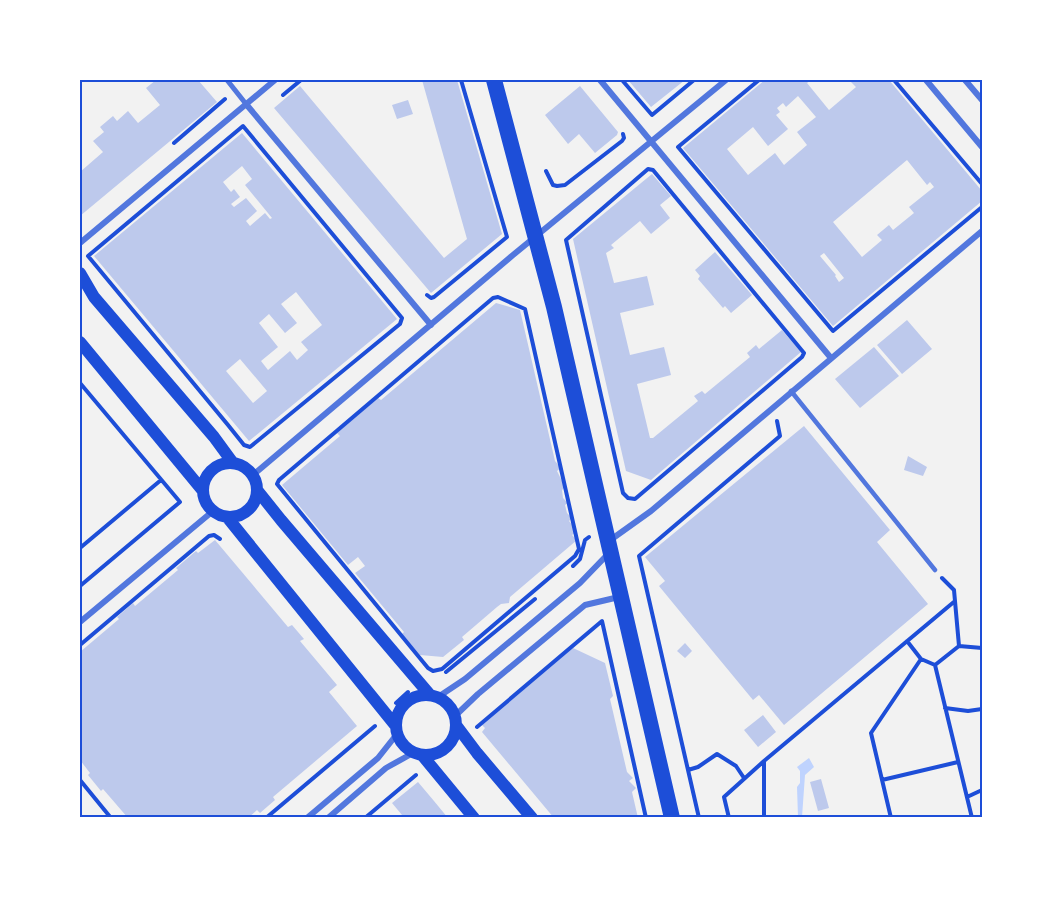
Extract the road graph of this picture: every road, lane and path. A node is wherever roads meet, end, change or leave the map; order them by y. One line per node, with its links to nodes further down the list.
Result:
1 (227, 80): 16 (street)
2 (275, 80): 16 (street)
3 (301, 80): 14 (path)
4 (462, 80): 28 (path)
5 (494, 80): 24 (highway)
6 (600, 80): 18 (street)
7 (622, 80): 8 (path)
8 (694, 80)
9 (726, 80): 18 (street)
10 (759, 80): 22 (path)
11 (894, 80): 21 (path)
12 (926, 80): 19 (street)
13 (965, 80): 15 (street)
14 (278, 99)
15 (982, 100)
16 (246, 104): 25 (street); 29 (street)
17 (623, 134): 20 (path)
18 (652, 141): 24 (street); 32 (street)
19 (982, 147)
20 (546, 171)
21 (982, 184)
22 (982, 207)
23 (982, 231): 32 (street)
24 (537, 236): 29 (street); 45 (highway)
25 (80, 243)
26 (80, 273): 36 (main road)
27 (110, 283): 27 (path)
28 (426, 294)
29 (431, 325): 37 (street)
30 (80, 342): 41 (main road)
31 (802, 357): 31 (path)
32 (831, 358): 34 (street)
33 (80, 383): 38 (path)
34 (791, 391): 45 (street); 47 (lane)
35 (785, 414): 69 (path)
36 (233, 463): 37 (main road); 41 (main road)
37 (253, 475): 40 (main road)
38 (161, 480): 46 (path); 48 (path)
39 (279, 480): 39 (path)
40 (257, 490): 43 (main road); 59 (main road)
41 (203, 491): 42 (main road)
42 (213, 511): 43 (main road); 52 (street)
43 (227, 517): 65 (main road)
44 (224, 544): 54 (path)
45 (609, 547): 50 (highway); 59 (street)
46 (80, 548)
47 (935, 570)
48 (80, 586)
49 (954, 590): 51 (path)
50 (621, 596): 63 (street); 84 (highway)
51 (955, 601): 53 (path); 55 (path)
52 (80, 622)
53 (907, 641): 57 (path); 67 (path)
54 (80, 645)
55 (959, 646): 56 (path); 58 (path)
56 (982, 648)
57 (921, 659): 58 (path); 73 (path)
58 (935, 665): 60 (path)
59 (434, 696): 63 (main road); 65 (main road)
60 (945, 708): 61 (path); 68 (path)
61 (982, 710)
62 (370, 717): 77 (path)
63 (456, 720): 66 (main road); 82 (main road)
64 (477, 727): 83 (path)
65 (396, 729): 66 (main road); 78 (street)
66 (418, 754): 79 (street); 81 (main road)
67 (764, 761): 71 (path); 87 (path)
68 (958, 762): 73 (path); 75 (path)
69 (688, 770): 71 (path); 85 (path)
70 (417, 774): 80 (path)
71 (744, 778): 86 (path)
72 (80, 780): 76 (path)
73 (882, 780): 88 (path)
74 (982, 790): 75 (path)
75 (967, 797): 89 (path)
76 (111, 818)
77 (266, 818)
78 (307, 818)
79 (328, 818)
80 (365, 818)
81 (474, 818)
82 (532, 818)
83 (646, 818)
84 (672, 818)
85 (699, 818)
86 (729, 818)
87 (764, 818)
88 (891, 818)
89 (972, 818)

